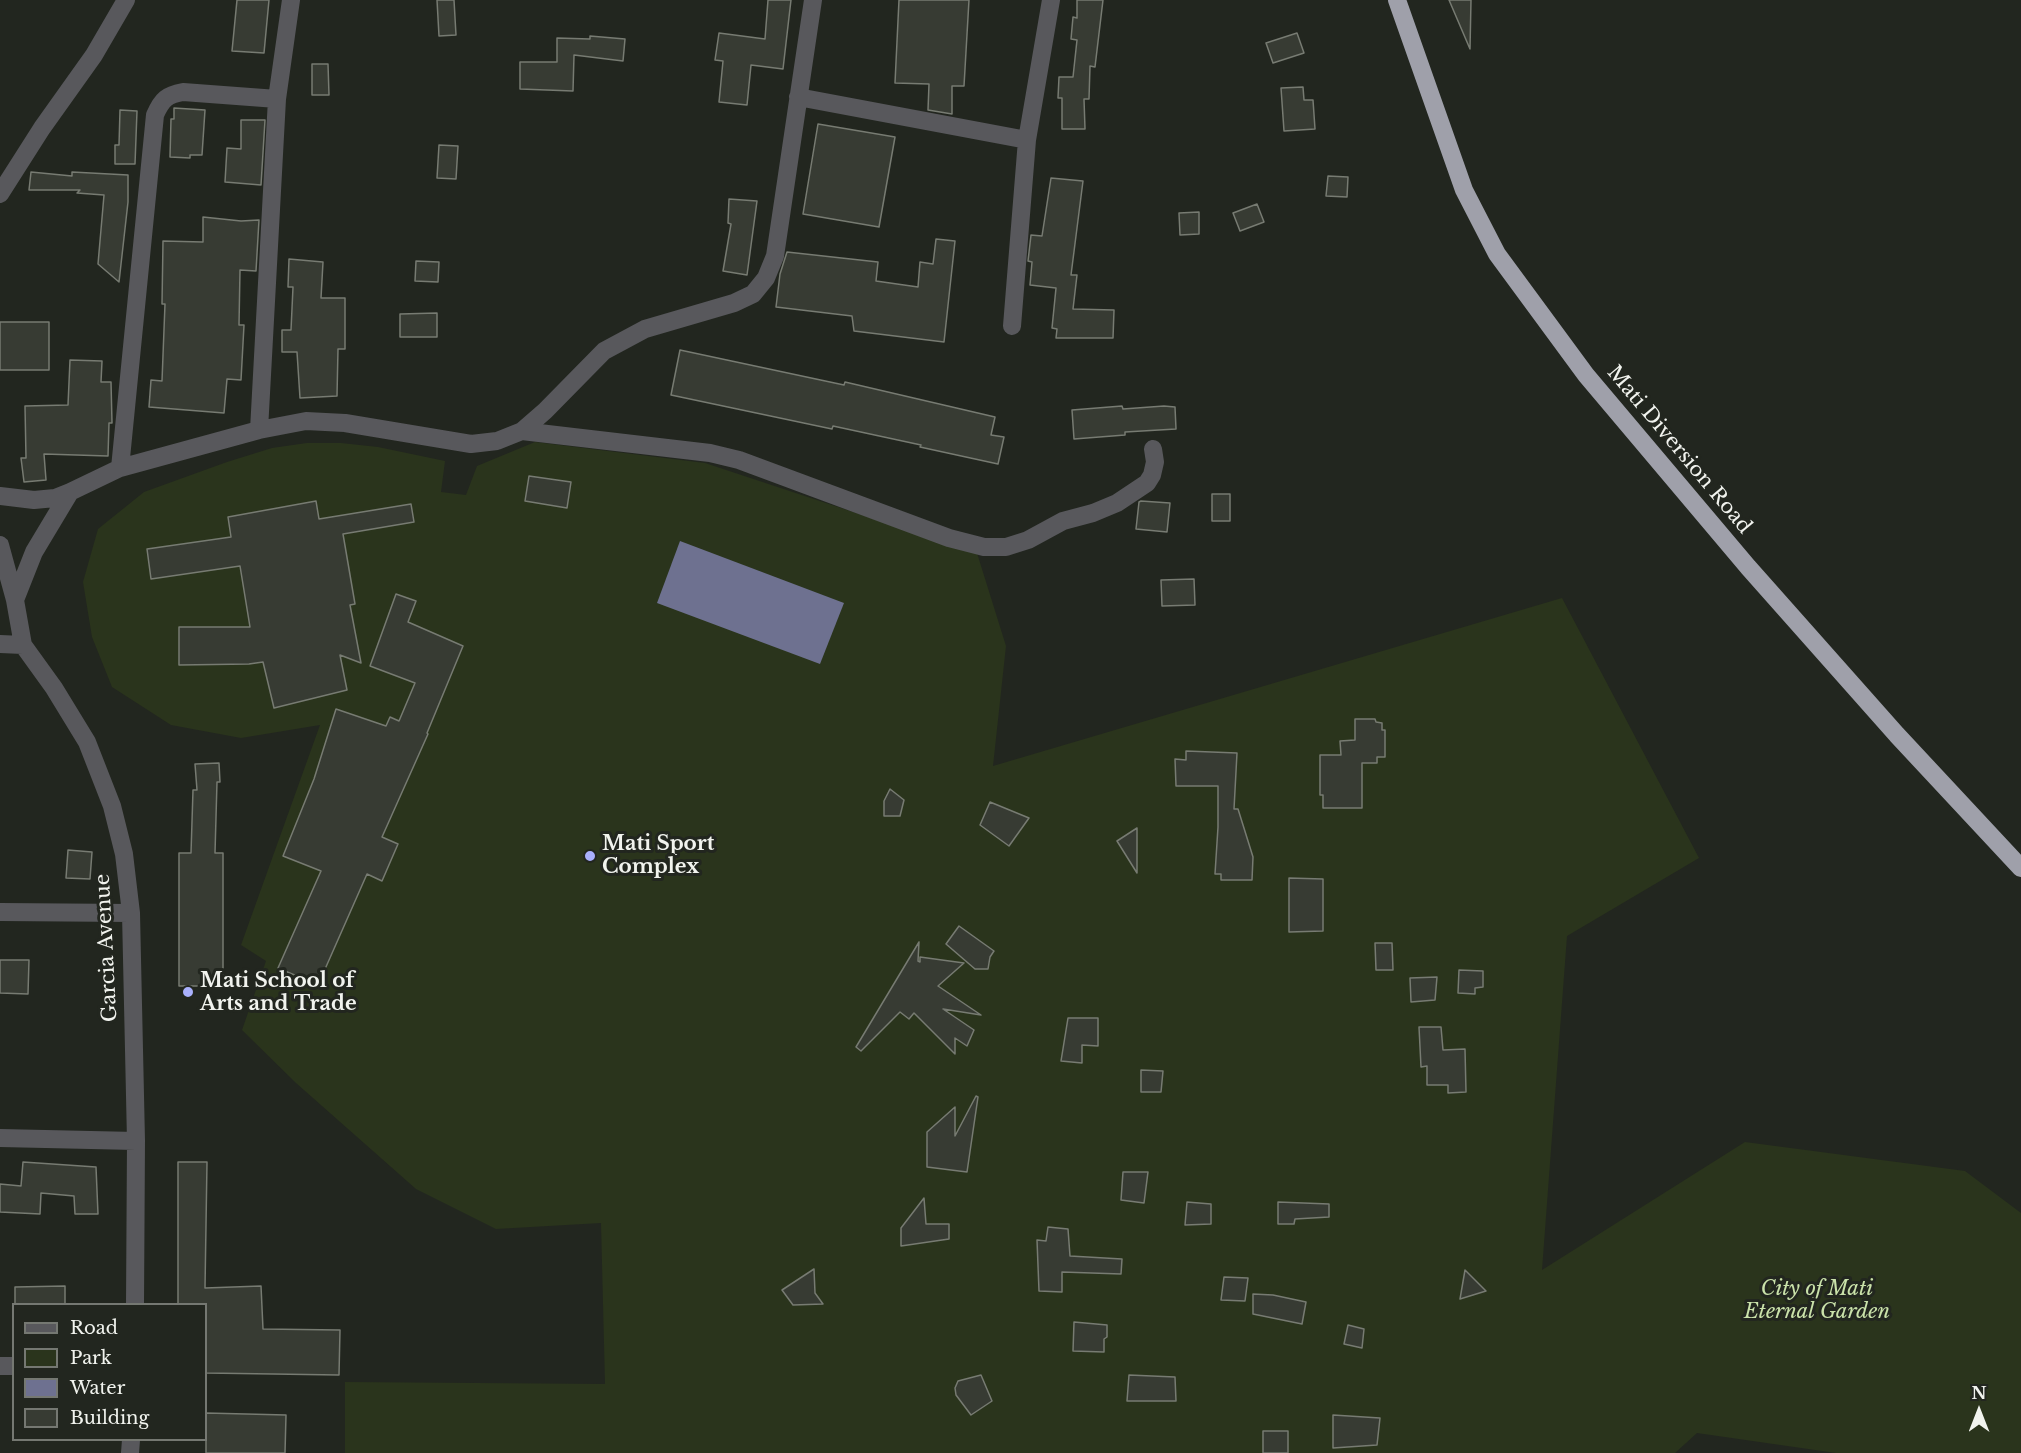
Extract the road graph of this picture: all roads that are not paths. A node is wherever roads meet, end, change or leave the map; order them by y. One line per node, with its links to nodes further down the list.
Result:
1 (126, 0): 9 (street)
2 (291, 0): 7 (street)
3 (813, 0): 6 (street)
4 (1051, 0): 8 (street)
5 (1397, 0): 21 (highway, Mati Diversion Road)
6 (798, 97): 8 (street); 12 (street)
7 (277, 99): 11 (street); 14 (street)
8 (1027, 140): 10 (street)
9 (0, 194)
10 (1012, 326)
11 (259, 430): 12 (street); 14 (street)
12 (522, 430): 13 (street)
13 (1153, 449)
14 (120, 468): 15 (street)
15 (70, 492): 16 (street); 18 (street)
16 (0, 496)
17 (0, 545): 18 (street, Garcia Avenue)
18 (15, 600): 20 (street, Garcia Avenue)
19 (0, 644): 20 (street)
20 (23, 645): 23 (street, Garcia Avenue)
21 (2021, 868)
22 (0, 912): 23 (street)
23 (131, 913): 25 (street, Garcia Avenue)
24 (0, 1138): 25 (street)
25 (136, 1140): 26 (street, Garcia Avenue)
26 (135, 1303)

